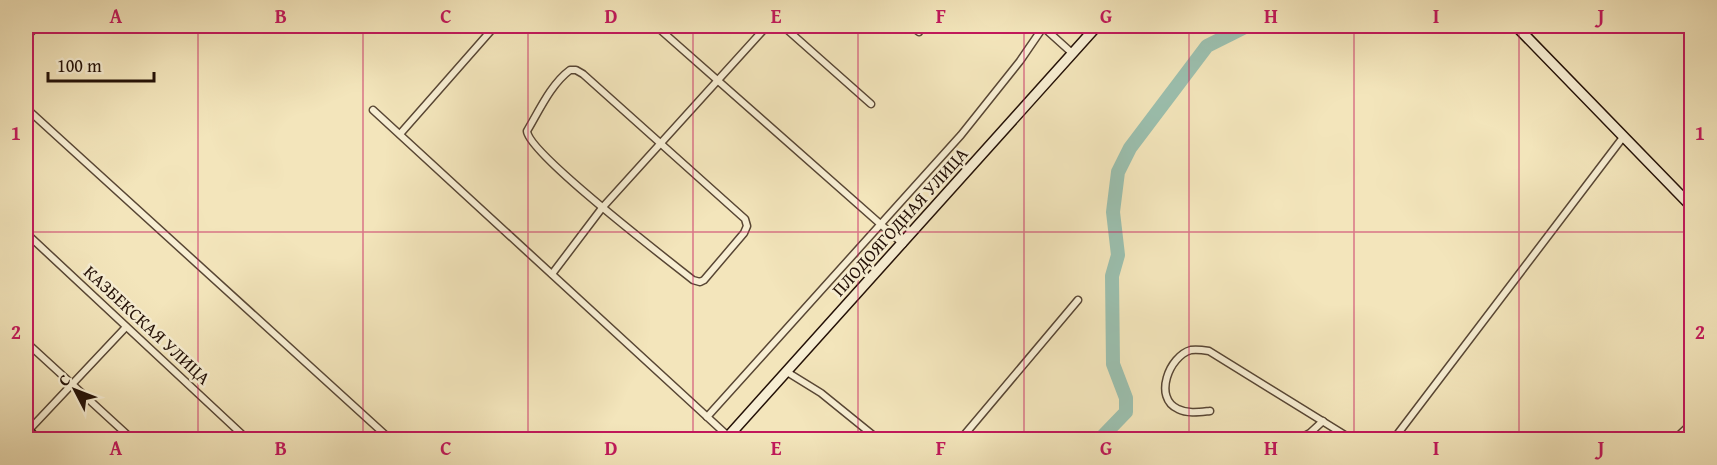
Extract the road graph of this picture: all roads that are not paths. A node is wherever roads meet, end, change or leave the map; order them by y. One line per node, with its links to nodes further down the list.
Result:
1 (37, 26): 13 (street)
2 (495, 26): 19 (street)
3 (656, 26): 15 (street)
4 (767, 26): 15 (street)
5 (783, 26): 16 (street)
6 (911, 26): 11 (street)
7 (1043, 26): 14 (street); 24 (street)
8 (1097, 26): 14 (street, ПЛОДОЯГОДНАЯ УЛИЦА)
9 (1516, 26): 20 (street)
10 (1682, 26): 12 (street)
11 (919, 32)
12 (1692, 36)
13 (26, 37)
14 (1072, 53): 26 (street, ПЛОДОЯГОДНАЯ УЛИЦА)
15 (719, 79): 21 (street); 24 (street)
16 (871, 104)
17 (26, 108): 42 (street)
18 (373, 110): 19 (street)
19 (400, 134): 27 (street)
20 (1624, 136): 22 (street); 47 (street)
21 (660, 143): 23 (street); 23 (street); 23 (street)
22 (1692, 207)
23 (602, 208): 27 (street)
24 (881, 222): 26 (street); 34 (street)
25 (26, 233): 29 (street, КАЗБЕКСКАЯ УЛИЦА)
26 (903, 244): 31 (street, ПЛОДОЯГОДНАЯ УЛИЦА)
27 (552, 274): 34 (street)
28 (1078, 300): 44 (street)
29 (126, 327): 32 (street); 41 (street, КАЗБЕКСКАЯ УЛИЦА)
30 (26, 342): 32 (street)
31 (787, 372): 38 (street, ПЛОДОЯГОДНАЯ УЛИЦА); 43 (street)
32 (72, 384): 37 (street); 40 (street)
33 (1210, 411): 35 (street)
34 (707, 417): 38 (street)
35 (1323, 421): 45 (street); 46 (street)
36 (1692, 423): 48 (street)
37 (27, 430): 39 (street)
38 (727, 438)
39 (38, 440)
40 (133, 440)
41 (248, 440)
42 (391, 440)
43 (879, 440)
44 (960, 440)
45 (1297, 440)
46 (1353, 440)
47 (1393, 440)
48 (1674, 440)

